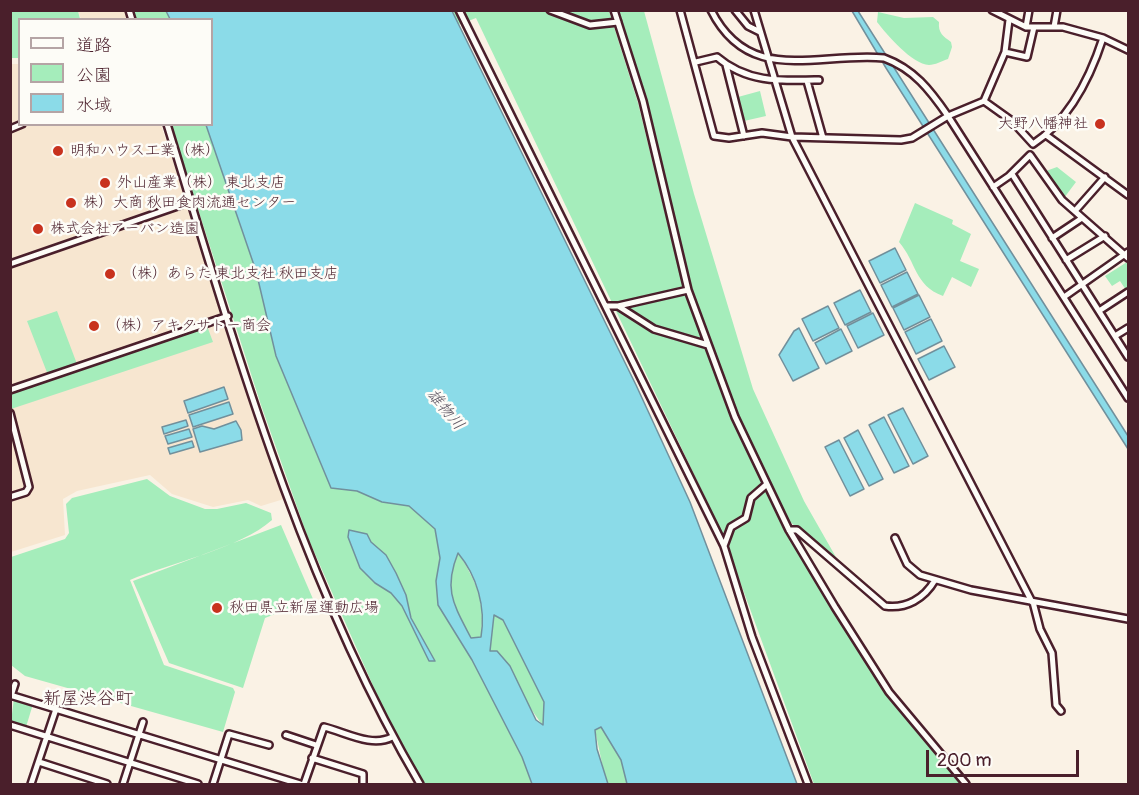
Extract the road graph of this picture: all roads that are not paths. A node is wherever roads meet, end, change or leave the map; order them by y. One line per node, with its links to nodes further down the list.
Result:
1 (459, 10): 49 (street)
2 (550, 10): 12 (street)
3 (614, 10): 12 (street)
4 (680, 10): 21 (street)
5 (711, 10): 20 (street)
6 (735, 10): 16 (street)
7 (754, 10): 16 (street)
8 (992, 10): 11 (street)
9 (1029, 10): 13 (street)
10 (1057, 10): 15 (street)
11 (1010, 20): 13 (street); 19 (street)
12 (618, 22): 46 (street)
13 (1026, 27): 14 (street)
14 (1035, 27): 15 (street); 19 (street)
15 (1054, 27): 17 (street)
16 (760, 32): 20 (street)
17 (1102, 38): 18 (street); 29 (street)
18 (1128, 50)
19 (1005, 52): 26 (street)
20 (770, 61): 24 (street); 27 (street)
21 (696, 62): 22 (street); 30 (street)
22 (726, 65): 24 (street); 30 (street)
23 (819, 80): 25 (street)
24 (776, 81): 25 (street); 31 (street)
25 (807, 81): 32 (street)
26 (984, 101): 27 (street); 29 (street)
27 (948, 116): 32 (street); 35 (street)
28 (168, 126): 37 (street)
29 (1046, 135): 34 (street)
30 (744, 136): 31 (street)
31 (792, 137): 32 (street); 66 (street)
32 (823, 138)
33 (1012, 174): 35 (street); 38 (street); 41 (street)
34 (1105, 177): 36 (street); 38 (street)
35 (993, 187): 48 (street)
36 (1128, 195)
37 (192, 201): 44 (street); 52 (street)
38 (1075, 211): 39 (street)
39 (1083, 218): 40 (street); 41 (street)
40 (1105, 236): 42 (street); 43 (street)
41 (1052, 238): 43 (street)
42 (1127, 255): 45 (street)
43 (1066, 260): 45 (street)
44 (10, 264)
45 (1082, 285): 48 (street); 51 (street)
46 (688, 290): 50 (street); 55 (street)
47 (1128, 292): 51 (street)
48 (1064, 297): 58 (street)
49 (607, 306): 50 (street); 64 (street)
50 (618, 306): 55 (street)
51 (1099, 310): 54 (street)
52 (228, 316): 57 (street); 77 (street)
53 (1128, 328): 54 (street)
54 (1115, 336): 56 (street)
55 (708, 345): 60 (street)
56 (1128, 357)
57 (10, 390)
58 (1128, 398)
59 (10, 413): 61 (street)
60 (767, 484): 62 (street); 64 (street)
61 (10, 497)
62 (789, 530): 65 (street); 93 (street)
63 (895, 538): 65 (street)
64 (724, 546): 92 (street)
65 (935, 580): 66 (street)
66 (1032, 602): 67 (street); 71 (street)
67 (1128, 619)
68 (15, 684): 69 (street)
69 (11, 696): 70 (street)
70 (56, 709): 75 (street); 76 (street)
71 (1060, 711)
72 (143, 722): 76 (street)
73 (10, 724): 75 (street)
74 (286, 735): 79 (street)
75 (47, 736): 82 (street); 83 (street)
76 (138, 736): 81 (street); 83 (street)
77 (392, 737): 79 (street); 91 (street)
78 (269, 745): 81 (street)
79 (316, 745): 80 (street)
80 (312, 758): 89 (street); 90 (street)
81 (221, 760): 88 (street); 89 (street)
82 (39, 762): 84 (street); 85 (street)
83 (130, 763): 86 (street); 87 (street)
84 (32, 784)
85 (107, 784)
86 (123, 784)
87 (198, 784)
88 (213, 784)
89 (302, 784)
90 (363, 784)
91 (420, 784)
92 (808, 784)
93 (966, 784)

